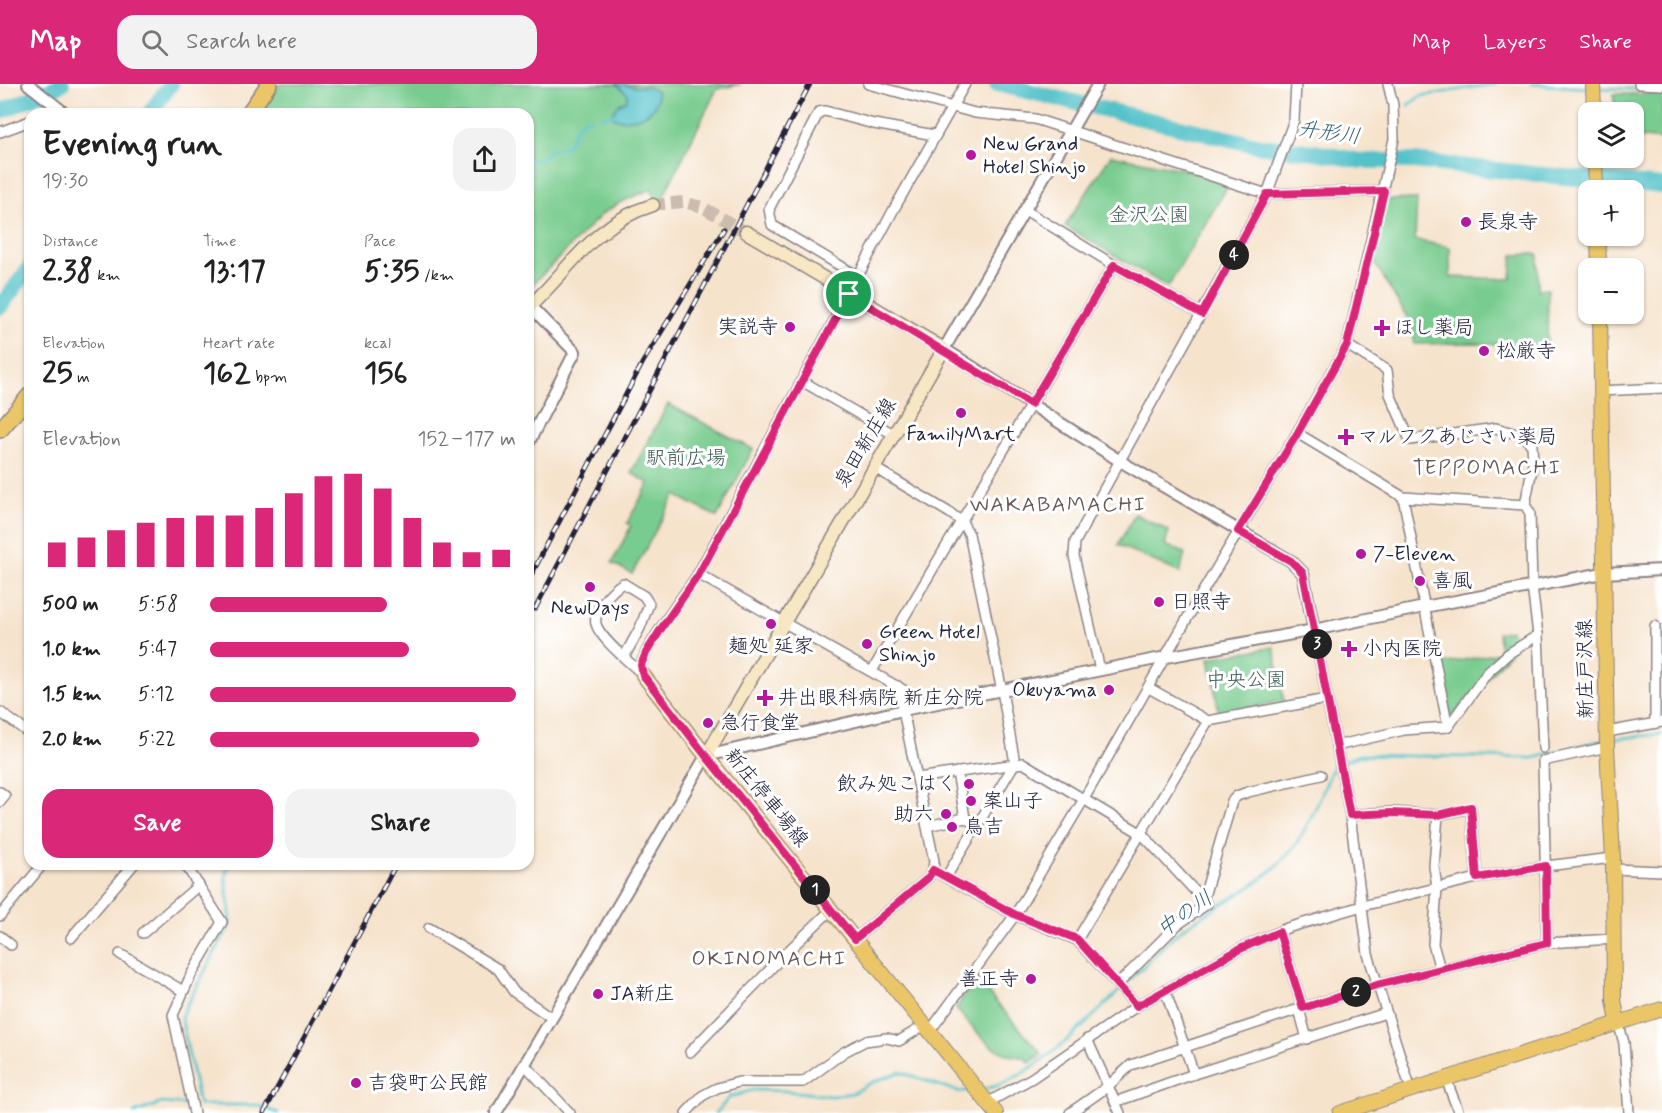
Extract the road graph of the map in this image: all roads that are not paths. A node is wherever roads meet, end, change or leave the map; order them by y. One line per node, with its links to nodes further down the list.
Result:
1 (28, 84): 11 (street)
2 (269, 84): 12 (highway)
3 (868, 84): 10 (street)
4 (965, 84): 10 (street)
5 (1296, 84): 17 (street)
6 (1388, 84): 18 (street)
7 (1639, 84): 8 (street)
8 (1662, 85)
9 (1097, 87): 15 (street)
10 (953, 104): 15 (street); 16 (street)
11 (54, 108)
12 (252, 108)
13 (24, 124): 14 (street)
14 (0, 132)
15 (1070, 132): 17 (street); 20 (street)
16 (934, 135): 23 (street); 23 (street)
17 (1268, 191): 18 (street); 27 (street)
18 (1384, 191): 29 (street)
19 (653, 205): 25 (main road)
20 (1025, 210): 22 (street); 30 (street)
21 (746, 232): 24 (main road)
22 (1114, 265): 27 (street); 35 (street)
23 (859, 277): 24 (street)
24 (849, 294): 30 (main road); 31 (street)
25 (534, 302)
26 (534, 312): 37 (street)
27 (1202, 314): 40 (street)
28 (1599, 324): 33 (main road, 新庄戸沢線)
29 (1347, 345): 39 (street); 43 (street)
30 (944, 349): 35 (street); 38 (main road, 泉田新庄線)
31 (802, 381): 38 (street); 48 (street)
32 (1662, 388): 33 (street)
33 (1600, 391): 47 (main road, 新庄戸沢線)
34 (24, 402): 36 (highway)
35 (1031, 404): 40 (street); 44 (street)
36 (0, 430)
37 (534, 432)
38 (893, 434): 41 (main road, 泉田新庄線)
39 (1297, 434): 42 (street); 45 (street)
40 (1120, 460): 45 (street); 57 (street)
41 (873, 467): 44 (street); 51 (main road, 泉田新庄線)
42 (1403, 497): 43 (street); 50 (street)
43 (1525, 505): 49 (street)
44 (962, 522): 58 (street); 62 (street)
45 (1238, 531): 53 (street); 56 (street)
46 (1662, 570): 47 (street)
47 (1603, 573): 49 (street); 71 (main road, 新庄戸沢線)
48 (699, 574): 51 (street); 59 (street)
49 (1532, 586): 50 (street); 54 (street)
50 (1424, 607): 53 (street); 69 (street)
51 (784, 623): 58 (street); 75 (main road, 泉田新庄線)
52 (1655, 626): 68 (street)
53 (1314, 630): 56 (street); 63 (street)
54 (1538, 635): 69 (street); 74 (street)
55 (624, 657): 55 (street); 59 (street)
56 (1166, 657): 57 (street); 61 (street)
57 (1100, 670): 62 (street)
58 (872, 671): 60 (street)
59 (643, 675): 75 (main road, 新庄停車場線)
60 (898, 686): 64 (street); 65 (street)
61 (1149, 688): 67 (street); 81 (street)
62 (1002, 691): 64 (street); 76 (street)
63 (1327, 699): 67 (street); 72 (street)
64 (930, 705): 65 (street)
65 (903, 710): 75 (street); 79 (street)
66 (0, 712): 70 (street)
67 (1208, 721): 88 (street)
68 (1658, 722): 71 (street)
69 (1449, 726): 72 (street)
70 (24, 730)
71 (1607, 732): 73 (main road, 新庄戸沢線)
72 (1336, 746): 83 (street)
73 (1607, 747): 89 (main road, 新庄戸沢線); 90 (street)
74 (1543, 748)
75 (706, 756): 102 (main road, 新庄停車場線); 125 (street)
76 (1015, 763): 77 (street); 81 (street); 86 (street)
77 (957, 772): 79 (street); 85 (street)
78 (1321, 775): 100 (street)
79 (917, 778): 87 (street)
80 (0, 792): 82 (street)
81 (1084, 799): 88 (street); 103 (street)
82 (0, 802)
83 (1350, 815): 84 (street); 101 (street)
84 (1438, 815): 97 (street); 99 (street)
85 (965, 818): 86 (street); 87 (street)
86 (977, 825): 96 (street)
87 (927, 826): 94 (street)
88 (1142, 834): 100 (street); 111 (street)
89 (1613, 864): 90 (street); 95 (street); 112 (main road, 新庄戸沢線)
90 (1546, 866): 97 (street); 113 (street)
91 (38, 870): 104 (street)
92 (129, 870): 109 (street)
93 (189, 870): 98 (street)
94 (933, 870): 96 (street); 110 (street)
95 (1662, 871)
96 (946, 877): 103 (street)
97 (1477, 878): 99 (street)
98 (199, 885): 107 (street); 120 (street)
99 (1437, 888): 101 (street); 116 (street)
100 (1203, 900): 117 (street)
101 (1362, 906): 106 (street); 118 (street)
102 (831, 910): 110 (main road, 新庄停車場線); 131 (street)
103 (1016, 915): 111 (street); 127 (street)
104 (0, 916)
105 (429, 928): 125 (street)
106 (1279, 932): 119 (street); 122 (street)
107 (143, 933)
108 (0, 936): 114 (street)
109 (71, 938)
110 (855, 939): 127 (main road, 新庄停車場線)
111 (1077, 939): 117 (street)
112 (1613, 939): 113 (street); 126 (main road, 新庄戸沢線)
113 (1547, 943): 116 (street)
114 (11, 945)
115 (120, 954): 120 (street)
116 (1440, 969): 118 (street)
117 (1119, 984): 121 (street)
118 (1377, 985): 122 (street); 124 (street)
119 (1165, 990): 121 (street); 130 (street)
120 (183, 991): 139 (street)
121 (1137, 1006): 128 (street)
122 (1301, 1008): 129 (street); 130 (street)
123 (1662, 1008): 126 (main road)
124 (1386, 1013): 129 (street); 136 (street)
125 (552, 1018): 132 (street)
126 (1618, 1022): 134 (main road); 147 (street)
127 (927, 1028): 137 (main road, 新庄停車場線); 142 (street)
128 (1087, 1039): 135 (street); 137 (street)
129 (1307, 1039): 133 (street)
130 (1184, 1047): 133 (street); 135 (street)
131 (690, 1052)
132 (525, 1065): 140 (street); 141 (street)
133 (1194, 1074): 138 (street)
134 (1446, 1079): 136 (main road); 146 (street)
135 (1107, 1087): 138 (street); 143 (street)
136 (1412, 1090): 145 (main road)
137 (984, 1099)
138 (1115, 1102): 144 (street)
139 (194, 1112)
140 (496, 1113)
141 (570, 1113)
142 (686, 1113)
143 (1070, 1113)
144 (1120, 1113)
145 (1340, 1113)
146 (1459, 1113)
147 (1629, 1113)

